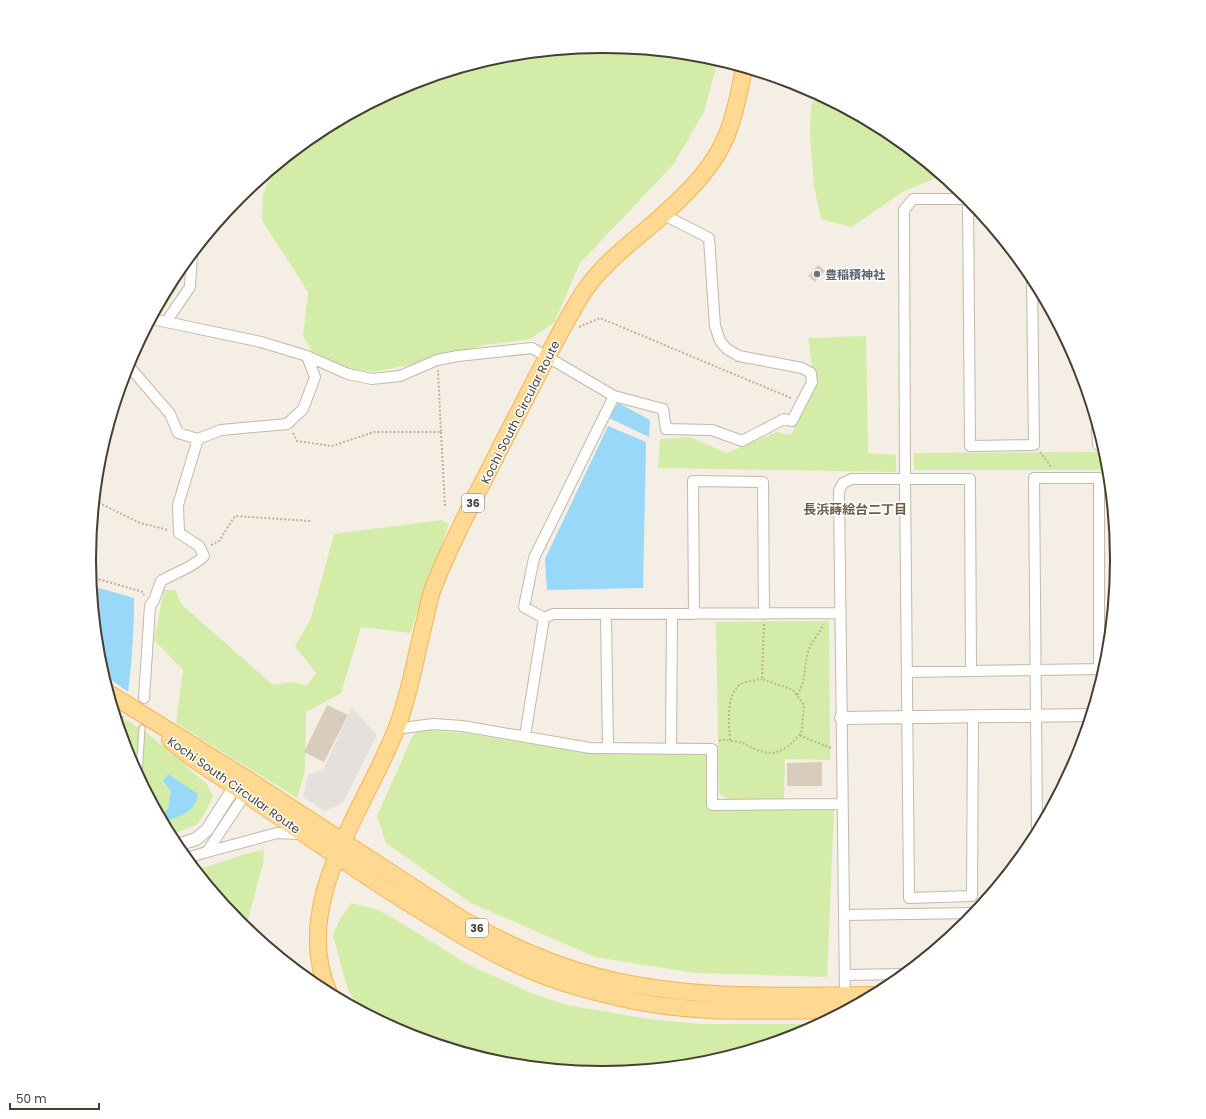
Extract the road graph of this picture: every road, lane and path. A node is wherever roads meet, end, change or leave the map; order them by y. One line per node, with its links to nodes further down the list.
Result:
1 (743, 73): 4 (main road, Kochi South Circular Route / 36)
2 (959, 199): 21 (street)
3 (968, 209): 19 (street)
4 (664, 215): 11 (main road, Kochi South Circular Route / 36); 15 (street)
5 (191, 265): 8 (street)
6 (1032, 291): 19 (street)
7 (157, 320): 8 (street)
8 (166, 322): 10 (street)
9 (576, 329): 15 (path)
10 (307, 356): 12 (street); 16 (street)
11 (547, 357): 12 (street); 14 (street); 51 (main road, Kochi South Circular Route / 36)
12 (437, 360): 17 (path)
13 (133, 371): 18 (street)
14 (614, 396): 15 (street); 35 (street)
15 (802, 402)
16 (287, 424): 17 (path); 18 (street)
17 (441, 432): 23 (path)
18 (198, 439): 25 (street)
19 (1034, 445): 20 (path)
20 (1060, 478): 36 (street); 39 (street)
21 (905, 479): 30 (street); 38 (street); 40 (street)
22 (100, 503): 25 (path)
23 (446, 507)
24 (310, 521): 26 (path)
25 (179, 533): 26 (street)
26 (200, 549): 28 (street)
27 (97, 579): 28 (path)
28 (150, 606): 44 (street)
29 (826, 613): 30 (street); 33 (street); 42 (path)
30 (840, 613): 49 (street)
31 (672, 614): 32 (street); 34 (street); 56 (street)
32 (694, 614): 33 (street); 33 (street)
33 (764, 614): 41 (path)
34 (606, 615): 35 (street); 55 (street)
35 (544, 618): 53 (street)
36 (1101, 653)
37 (1097, 669): 39 (street)
38 (972, 671): 39 (street); 40 (street)
39 (1035, 671): 47 (street)
40 (907, 672): 48 (street)
41 (762, 679): 42 (path); 54 (path)
42 (797, 695): 52 (path)
43 (115, 696): 44 (main road, Kochi South Circular Route / 36)
44 (139, 704): 60 (main road, Kochi South Circular Route / 36)
45 (1085, 715): 47 (street)
46 (973, 716): 47 (street); 48 (street); 48 (street)
47 (1035, 716): 62 (street)
48 (906, 717): 49 (street)
49 (841, 718): 58 (street)
50 (142, 728): 59 (lane)
51 (396, 729): 53 (street); 64 (main road, Kochi South Circular Route / 36)
52 (801, 733): 54 (path); 58 (path)
53 (526, 736): 55 (street)
54 (730, 740): 57 (path)
55 (608, 748): 56 (street)
56 (671, 748): 57 (street)
57 (712, 748): 61 (street)
58 (841, 752): 61 (street)
59 (140, 763)
60 (243, 786): 63 (main road, Kochi South Circular Route / 36); 64 (main road, Kochi South Circular Route / 36); 65 (street); 66 (street)
61 (842, 804): 70 (street)
62 (1036, 822)
63 (304, 835): 66 (street); 68 (main road, Kochi South Circular Route / 36)
64 (344, 842): 68 (main road, Kochi South Circular Route / 36); 76 (main road, Kochi South Circular Route / 36)
65 (183, 843)
66 (207, 852): 67 (street)
67 (193, 856)
68 (337, 858): 73 (main road, Kochi South Circular Route / 36); 75 (main road, Kochi South Circular Route / 36)
69 (965, 913): 70 (street)
70 (844, 915): 72 (street)
71 (893, 974): 72 (street)
72 (844, 975): 74 (street)
73 (326, 983)
74 (843, 1005)
75 (839, 1007)
76 (840, 1007)

